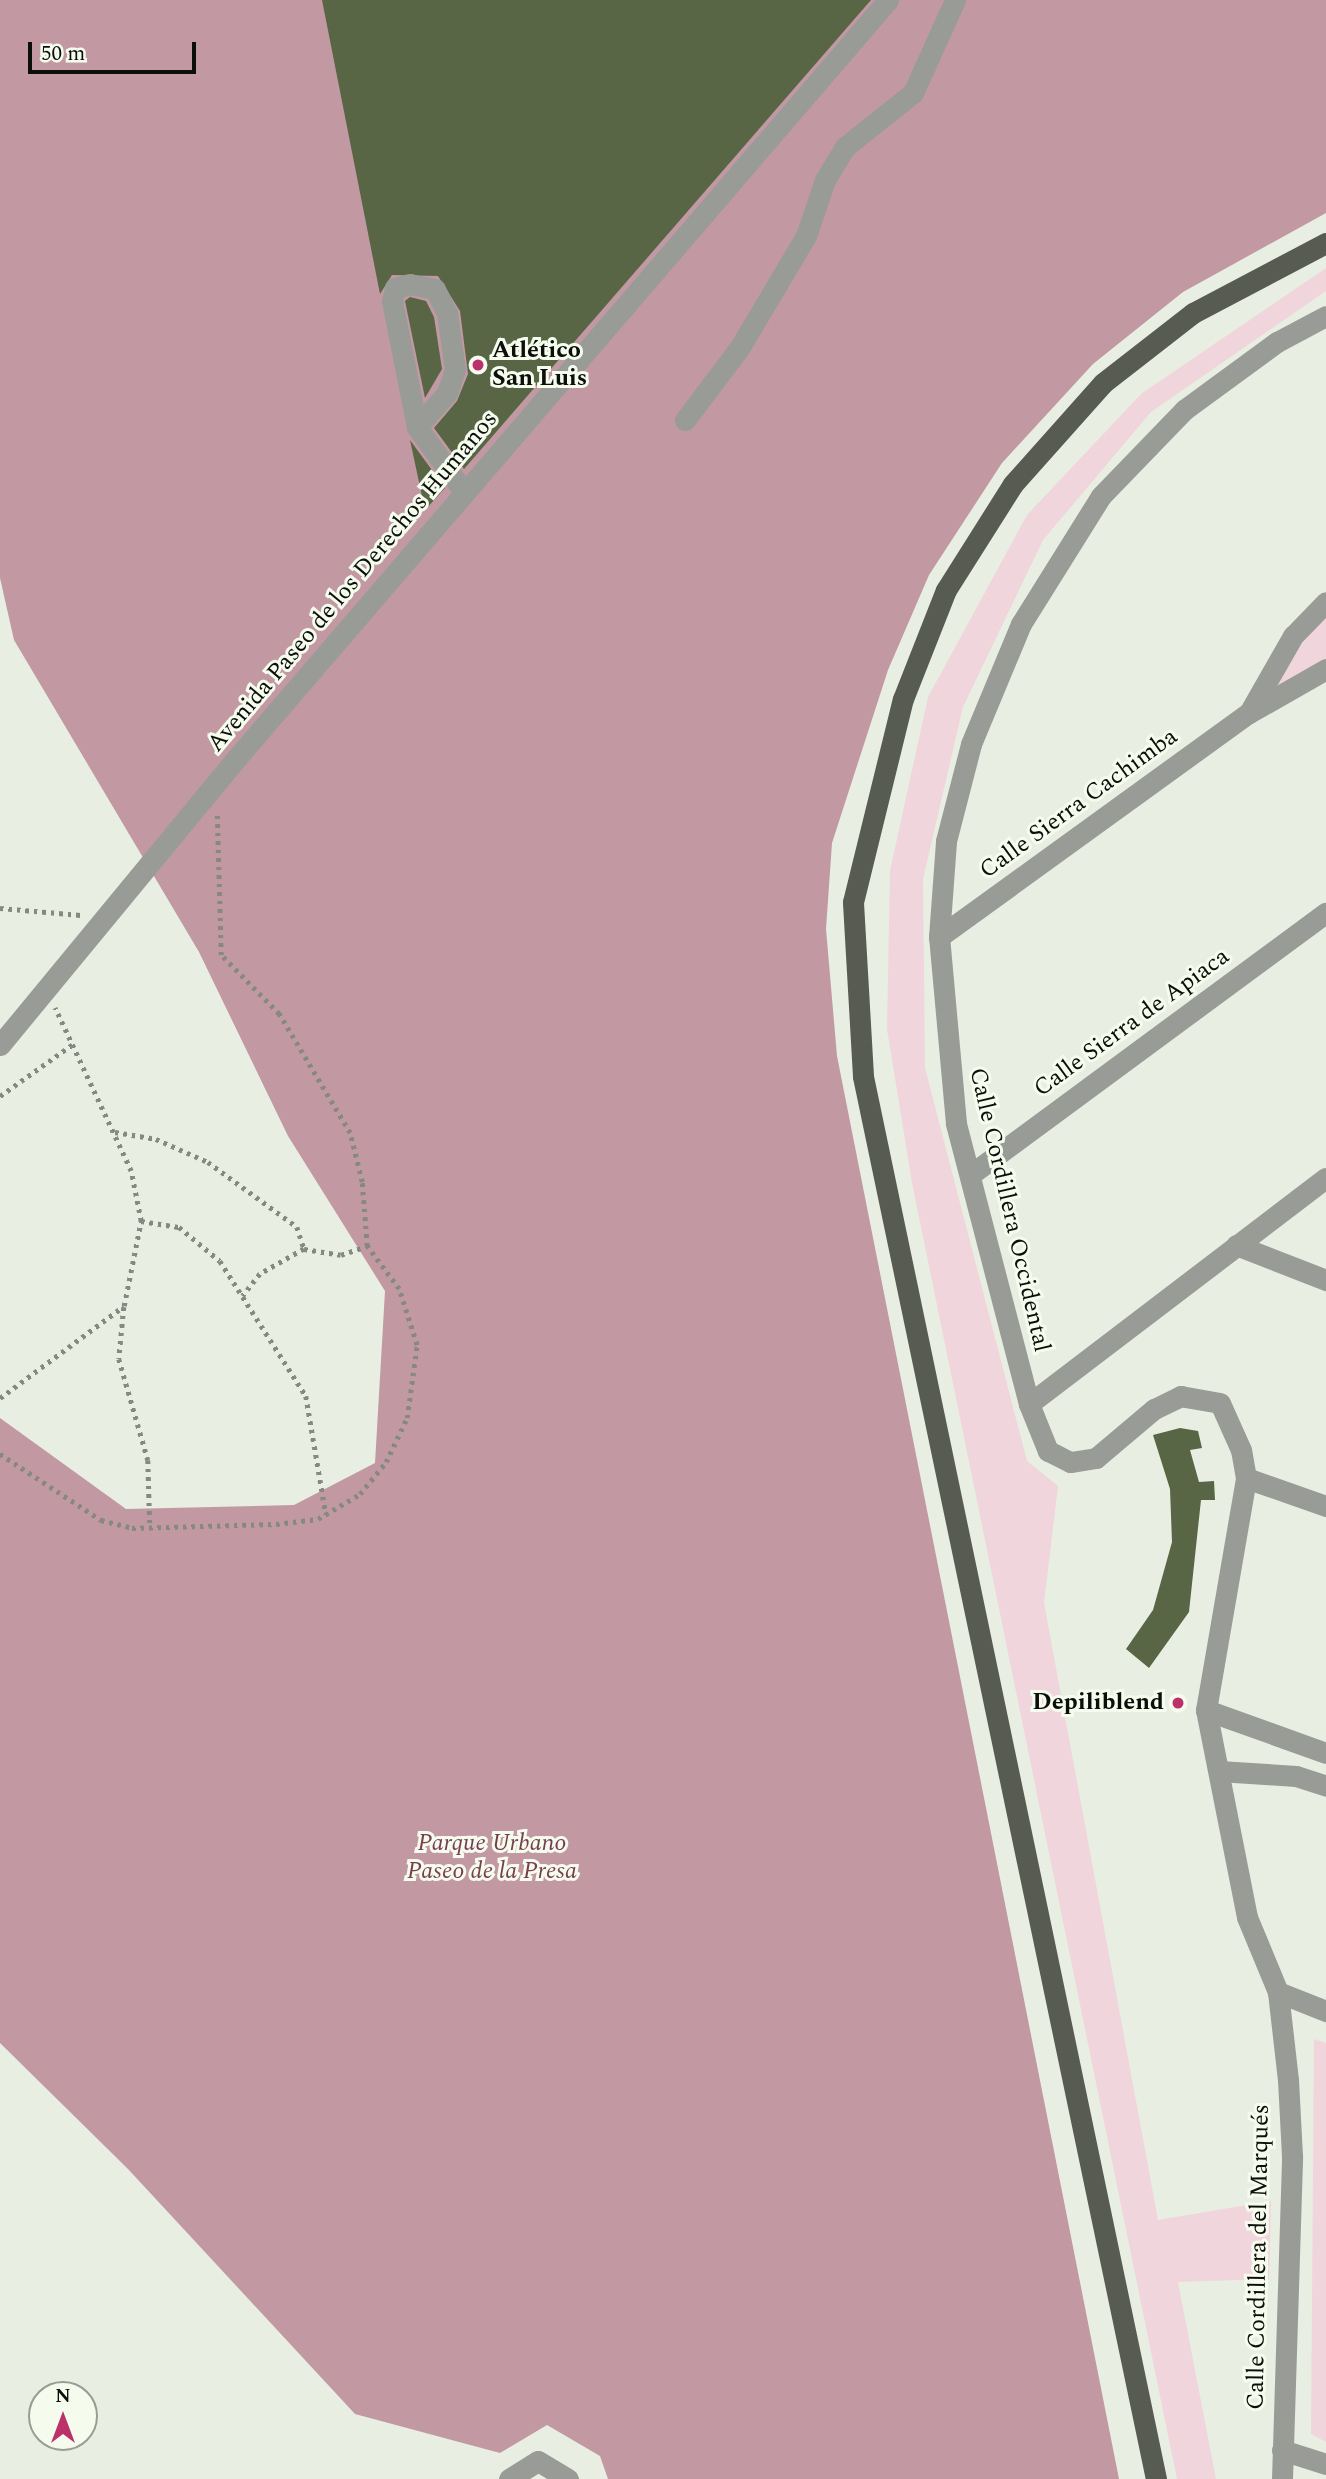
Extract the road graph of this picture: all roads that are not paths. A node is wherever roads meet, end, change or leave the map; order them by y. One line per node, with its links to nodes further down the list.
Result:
1 (888, 0): 7 (street, Avenida Paseo de los Derechos Humanos)
2 (955, 0): 5 (street)
3 (1326, 243): 33 (main road)
4 (1326, 316): 12 (street, Calle Cordillera Occidental)
5 (685, 420)
6 (417, 428): 6 (street); 7 (street)
7 (464, 492): 13 (street, Avenida Paseo de los Derechos Humanos)
8 (1326, 602): 10 (street, Calle Sierra Cachimba)
9 (1326, 669): 10 (street, Calle Sierra Cachimba)
10 (1249, 713): 12 (street, Calle Sierra Cachimba)
11 (1326, 913): 14 (street, Calle Sierra de Apiaca)
12 (939, 937): 14 (street, Calle Cordillera Occidental)
13 (0, 1045)
14 (970, 1175): 18 (street, Calle Cordillera Occidental)
15 (1326, 1178): 16 (street)
16 (1236, 1245): 17 (street); 18 (street)
17 (1326, 1280)
18 (1029, 1404): 19 (street, Calle Cordillera Occidental)
19 (1246, 1478): 20 (street); 21 (street, Calle Cordillera Occidental)
20 (1326, 1506)
21 (1206, 1710): 22 (street); 24 (street, Calle Cordillera del Marqués)
22 (1277, 1735): 23 (street); 25 (street)
23 (1326, 1753)
24 (1219, 1771): 25 (street); 27 (street, Calle Cordillera del Marqués)
25 (1275, 1773): 26 (street)
26 (1326, 1786)
27 (1279, 1992): 28 (street); 29 (street, Calle Cordillera del Marqués)
28 (1326, 2011)
29 (1282, 2450): 30 (street); 34 (street, Calle Cordillera del Marqués)
30 (1326, 2464)
31 (509, 2479): 32 (street)
32 (568, 2479)
33 (1156, 2479)
34 (1282, 2479)

